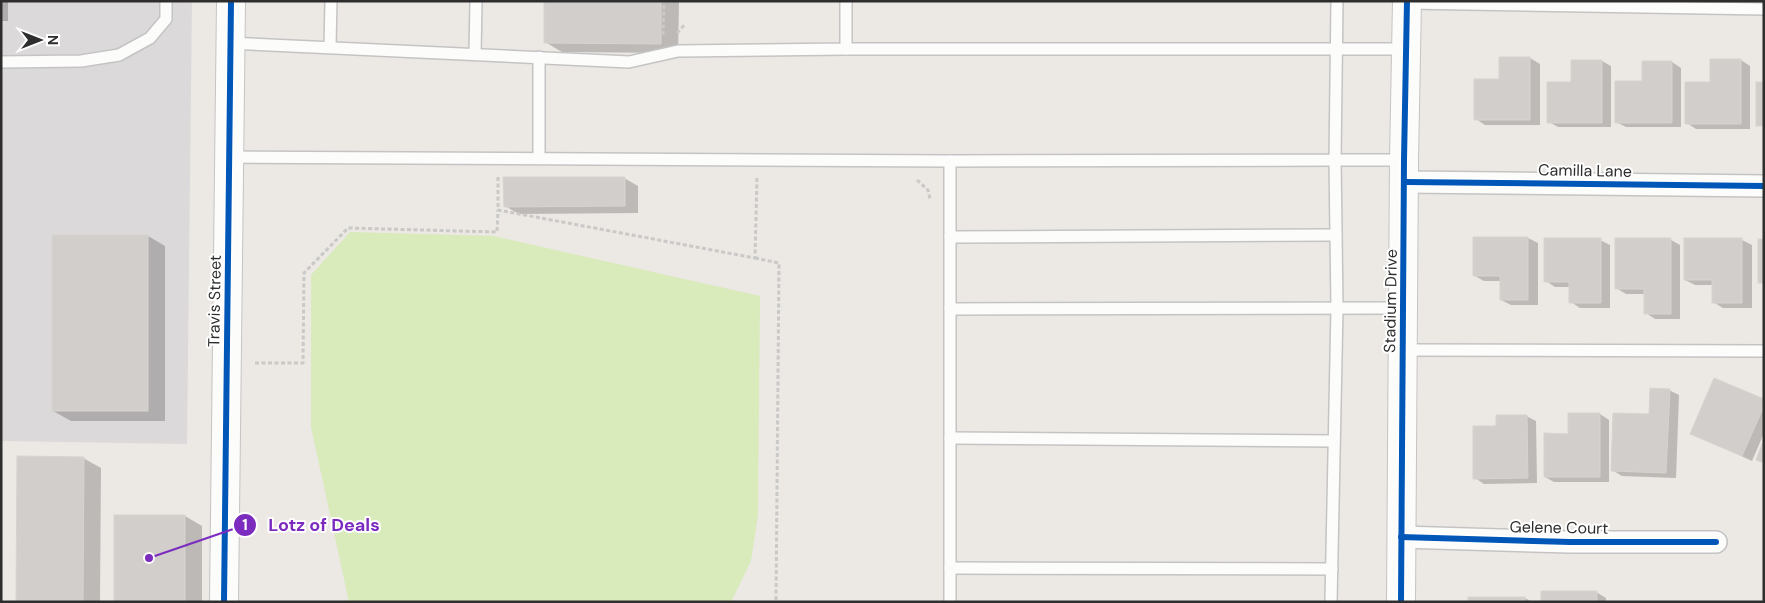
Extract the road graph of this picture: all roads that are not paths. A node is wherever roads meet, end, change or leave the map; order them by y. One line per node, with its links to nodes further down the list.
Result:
1 (166, 1): 16 (lane)
2 (231, 1): 9 (street, Travis Street)
3 (331, 1): 10 (lane)
4 (476, 1): 14 (lane)
5 (846, 1): 11 (lane)
6 (1337, 1): 12 (lane)
7 (1407, 2): 8 (lane); 13 (street, Stadium Drive)
8 (1764, 9)
9 (230, 42): 10 (lane); 17 (street, Travis Street)
10 (330, 46): 14 (lane)
11 (846, 49): 12 (lane); 15 (lane)
12 (1338, 49): 13 (lane); 19 (lane)
13 (1406, 49): 21 (street, Stadium Drive)
14 (475, 54): 15 (lane)
15 (539, 57): 18 (lane)
16 (1, 62)
17 (229, 157): 18 (lane); 36 (street, Travis Street)
18 (539, 158): 20 (lane)
19 (1335, 160): 20 (lane); 21 (lane); 23 (lane)
20 (950, 162): 24 (lane)
21 (1404, 171): 22 (street, Camilla Lane); 27 (street, Stadium Drive)
22 (1764, 186)
23 (1336, 235): 24 (lane); 26 (lane)
24 (950, 237): 25 (lane)
25 (950, 308): 26 (lane); 30 (lane)
26 (1337, 308): 27 (lane); 31 (lane)
27 (1403, 308): 28 (street, Stadium Drive)
28 (1403, 350): 29 (lane); 32 (street, Stadium Drive)
29 (1764, 351)
30 (950, 438): 31 (lane); 34 (lane)
31 (1334, 441): 35 (lane)
32 (1401, 538): 33 (street, Gelene Court); 39 (street, Stadium Drive)
33 (1716, 542)
34 (950, 568): 35 (lane); 37 (lane)
35 (1332, 569): 38 (lane)
36 (224, 602)
37 (950, 602)
38 (1332, 602)
39 (1401, 602)

